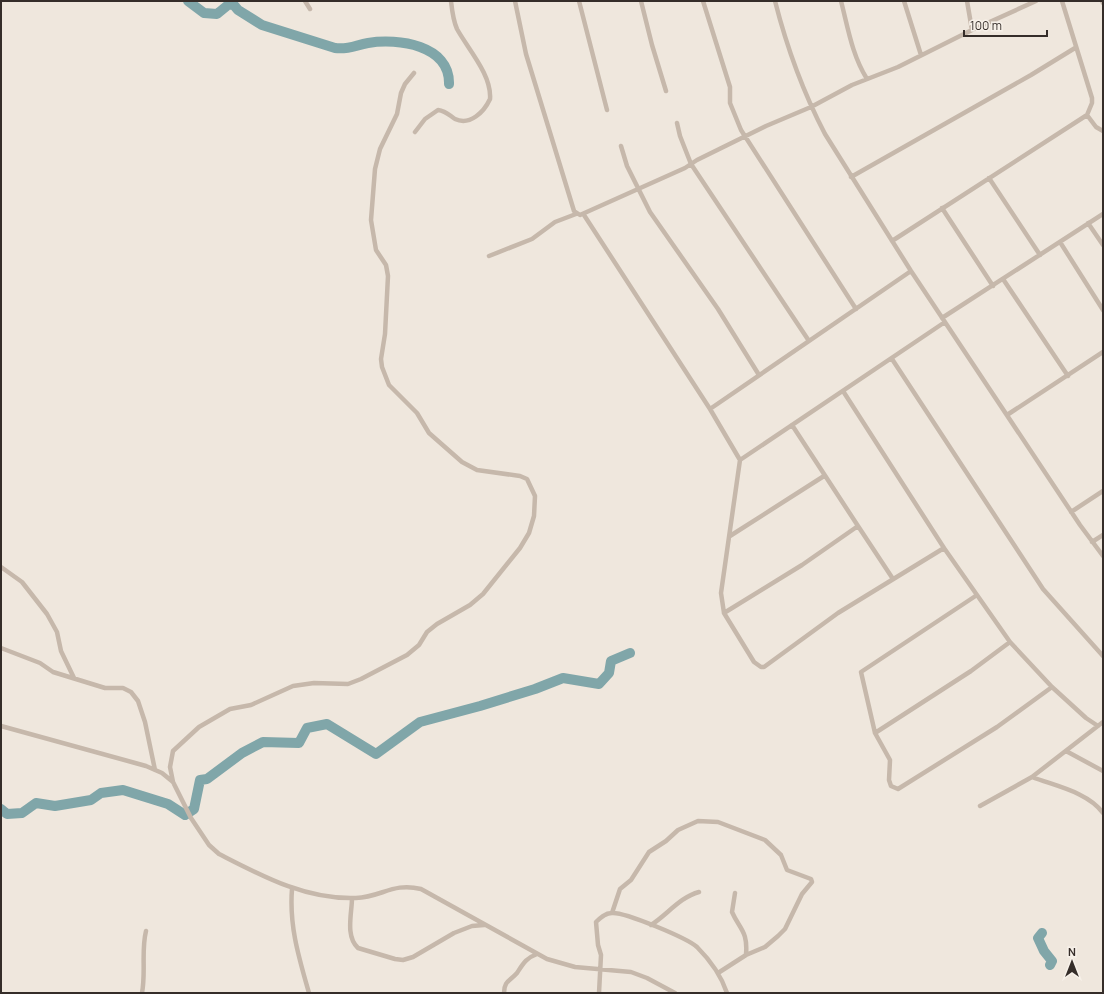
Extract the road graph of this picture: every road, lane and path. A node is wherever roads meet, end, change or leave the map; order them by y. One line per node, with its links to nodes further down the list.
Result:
1 (305, 1): 13 (street)
2 (451, 1): 25 (street)
3 (515, 1): 33 (street)
4 (579, 1): 21 (street)
5 (642, 1): 19 (street)
6 (703, 1): 26 (street)
7 (775, 1): 20 (street)
8 (841, 1): 18 (street)
9 (904, 1): 16 (street)
10 (967, 1): 14 (street)
11 (1036, 1): 14 (street)
12 (1062, 1): 15 (street)
13 (310, 9)
14 (972, 30): 16 (street)
15 (1075, 48): 22 (street); 29 (street)
16 (921, 55): 18 (street)
17 (414, 73): 84 (street)
18 (867, 78): 20 (street)
19 (666, 91)
20 (811, 107): 26 (street); 29 (street)
21 (607, 110)
22 (1087, 115): 24 (street); 30 (street)
23 (677, 123): 28 (street)
24 (1103, 131)
25 (416, 132)
26 (745, 137): 28 (street); 45 (street)
27 (621, 146): 31 (street)
28 (692, 164): 31 (street); 48 (street)
29 (851, 177): 37 (street)
30 (989, 178): 32 (street); 40 (street)
31 (638, 188): 35 (street); 51 (street)
32 (942, 208): 37 (street); 44 (street)
33 (576, 214): 35 (street); 41 (street)
34 (1103, 214): 36 (street)
35 (584, 215): 54 (street)
36 (1088, 223): 38 (street); 39 (street)
37 (892, 241): 42 (street)
38 (1060, 242): 40 (street); 46 (street)
39 (1103, 245)
40 (1040, 255): 43 (street)
41 (489, 256)
42 (912, 271): 45 (street); 47 (street)
43 (1003, 279): 44 (street); 52 (street)
44 (994, 286): 47 (street)
45 (856, 309): 48 (street)
46 (1103, 310)
47 (944, 320): 50 (street); 55 (street)
48 (809, 341): 51 (street)
49 (1103, 352): 52 (street)
50 (892, 359): 53 (street); 73 (street)
51 (759, 375): 54 (street)
52 (1068, 376): 55 (street)
53 (842, 391): 56 (street); 65 (street)
54 (710, 409): 57 (street)
55 (1007, 416): 60 (street)
56 (792, 425): 57 (street); 58 (street)
57 (740, 460): 63 (street)
58 (824, 476): 61 (street); 63 (street)
59 (1103, 491): 60 (street)
60 (1071, 512): 64 (street)
61 (858, 526): 68 (street); 70 (street)
62 (1103, 535): 64 (street)
63 (730, 536): 70 (street)
64 (1092, 542): 66 (street)
65 (944, 548): 68 (street); 69 (street)
66 (1103, 556)
67 (1, 567): 74 (street)
68 (893, 579): 70 (street)
69 (978, 595): 71 (street); 79 (street)
70 (724, 613)
71 (1010, 642): 75 (street); 79 (street)
72 (1, 648): 74 (street)
73 (1103, 656)
74 (74, 678): 81 (street)
75 (1052, 687): 78 (street); 79 (street)
76 (1103, 722): 78 (street)
77 (1, 726): 81 (street)
78 (1098, 726): 80 (street)
79 (875, 733)
80 (1066, 751): 82 (street); 83 (street)
81 (156, 770): 84 (street)
82 (1103, 771)
83 (1032, 777): 85 (street); 86 (street)
84 (173, 782): 87 (street)
85 (980, 806)
86 (1103, 813)
87 (292, 889): 90 (street); 100 (street)
88 (699, 892): 93 (street)
89 (735, 893): 96 (street)
90 (352, 898): 92 (street); 92 (street)
91 (612, 913): 93 (street); 96 (street); 97 (street)
92 (484, 925): 95 (street)
93 (651, 925): 98 (street)
94 (146, 931): 99 (street)
95 (537, 954): 97 (street); 101 (street)
96 (746, 954): 98 (street)
97 (600, 969): 102 (street); 103 (street)
98 (718, 973): 104 (street)
99 (142, 993)
100 (309, 993)
101 (504, 993)
102 (599, 993)
103 (675, 993)
104 (727, 993)

